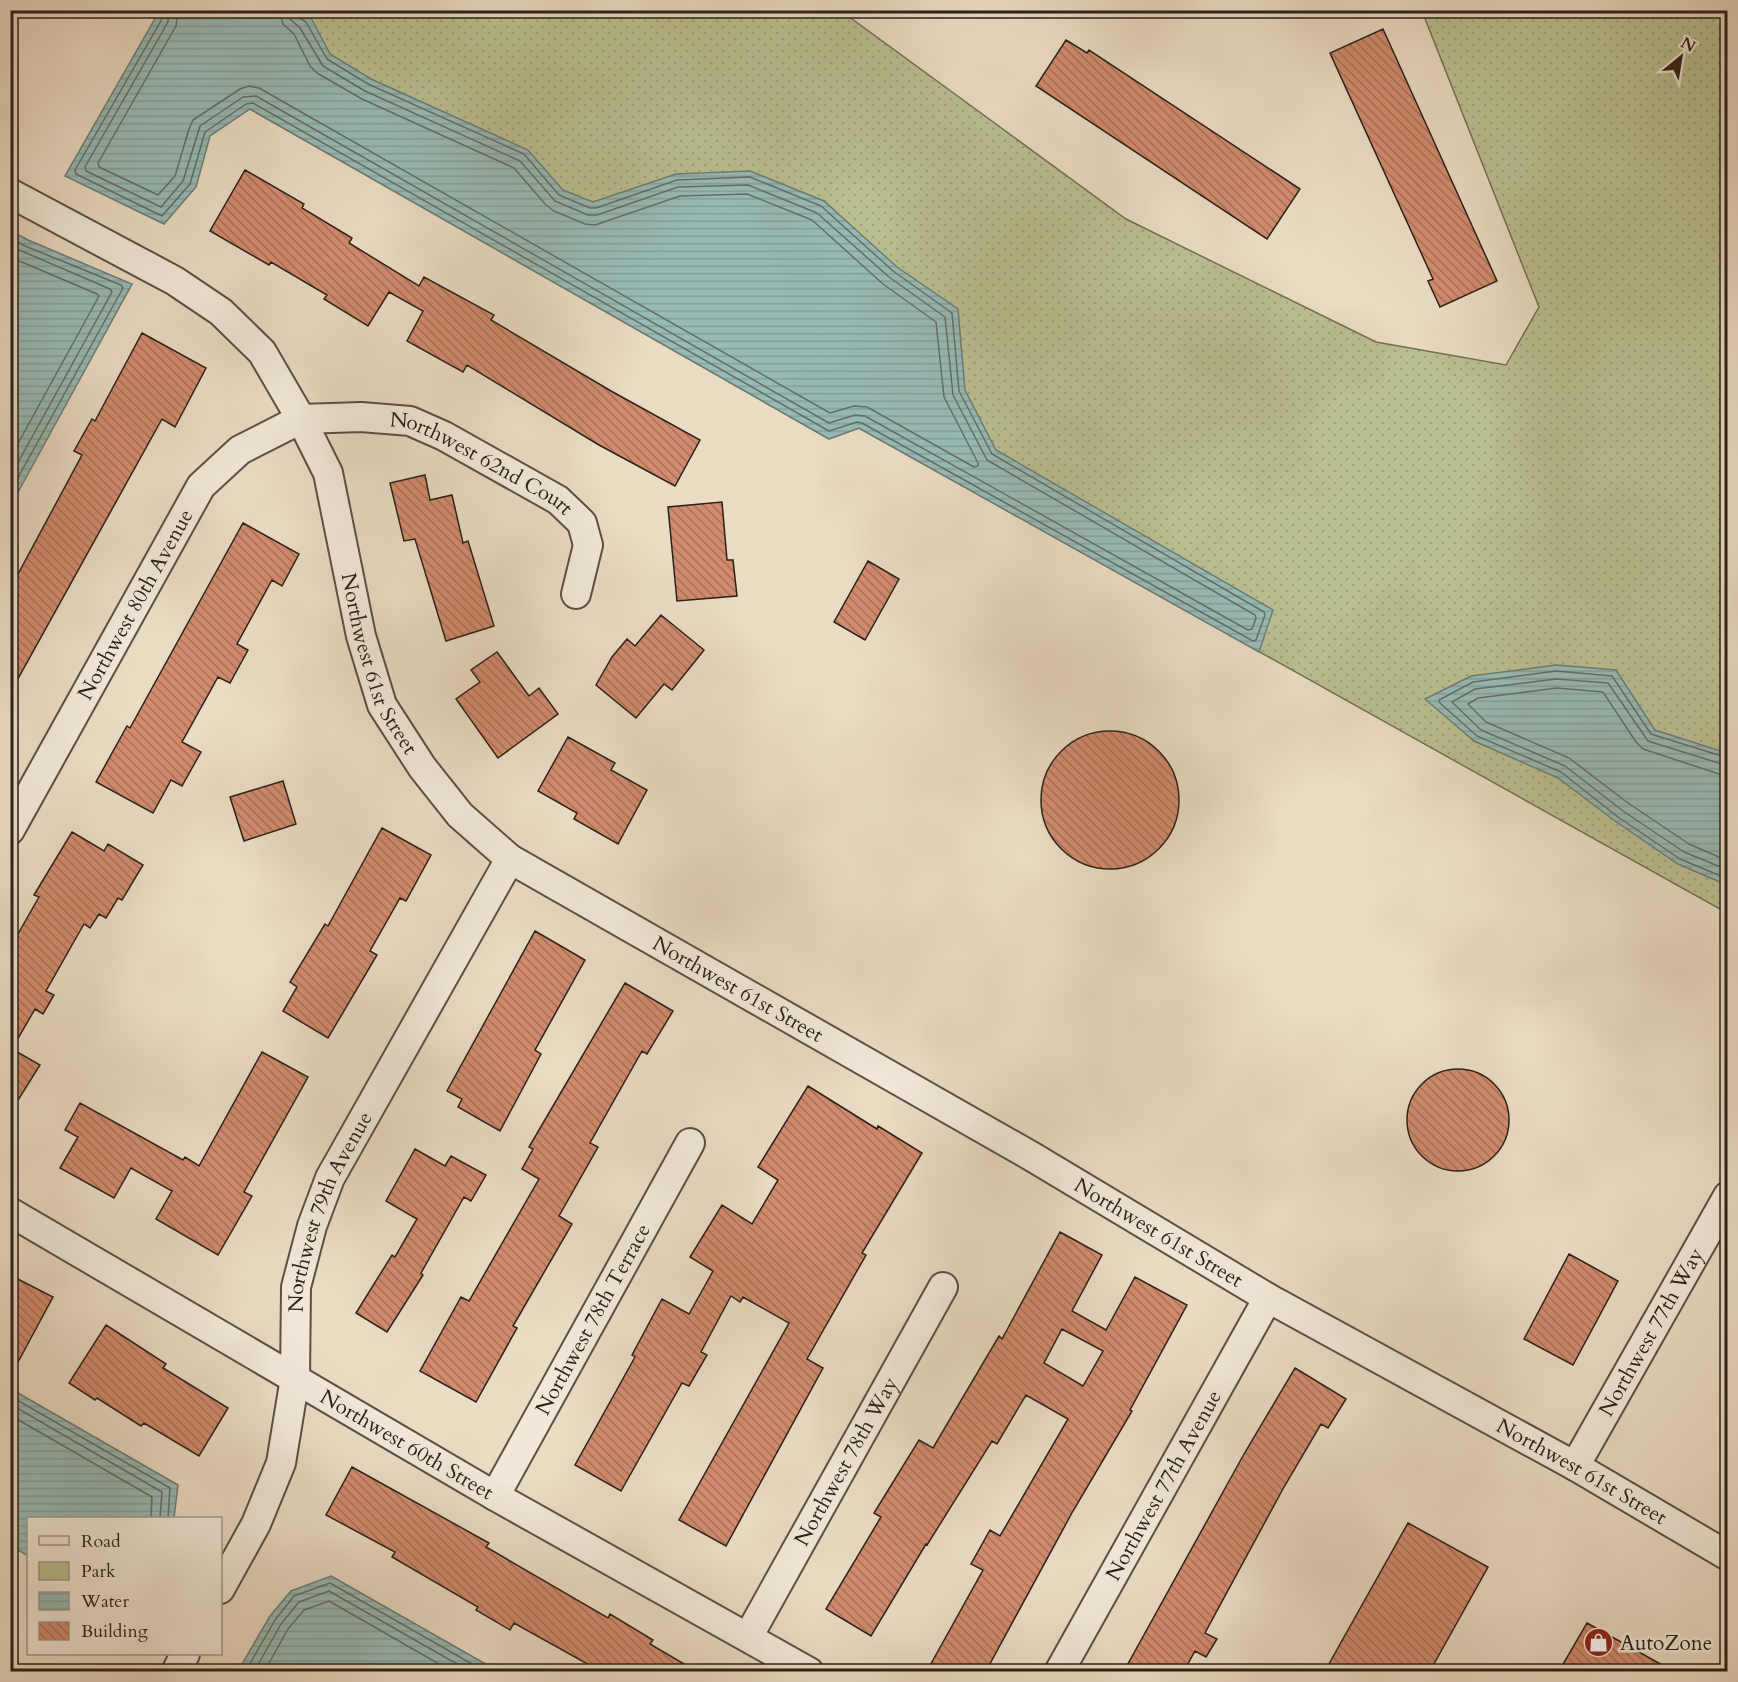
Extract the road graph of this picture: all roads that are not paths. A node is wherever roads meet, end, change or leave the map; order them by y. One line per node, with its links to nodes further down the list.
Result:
1 (10, 193): 2 (street, Northwest 61st Street)
2 (301, 419): 3 (street, Northwest 62nd Court); 4 (street, Northwest 80th Avenue); 5 (street, Northwest 61st Street)
3 (576, 594)
4 (10, 830)
5 (510, 858): 10 (street, Northwest 61st Street); 11 (street, Northwest 79th Avenue)
6 (690, 1143): 13 (street, Northwest 78th Terrace)
7 (1728, 1196): 12 (street, Northwest 77th Way)
8 (10, 1212): 11 (street, Northwest 60th Street)
9 (944, 1287): 16 (street, Northwest 78th Way)
10 (1268, 1298): 12 (street, Northwest 61st Street); 20 (street, Northwest 77th Avenue)
11 (295, 1378): 13 (street, Northwest 60th Street); 15 (street, Northwest 79th Avenue)
12 (1575, 1466): 14 (street, Northwest 61st Street)
13 (495, 1496): 16 (street, Northwest 60th Street)
14 (1728, 1556)
15 (222, 1585)
16 (748, 1637): 19 (street, Northwest 60th Street)
17 (185, 1655): 18 (street)
18 (176, 1671)
19 (809, 1671)
20 (1059, 1671)

